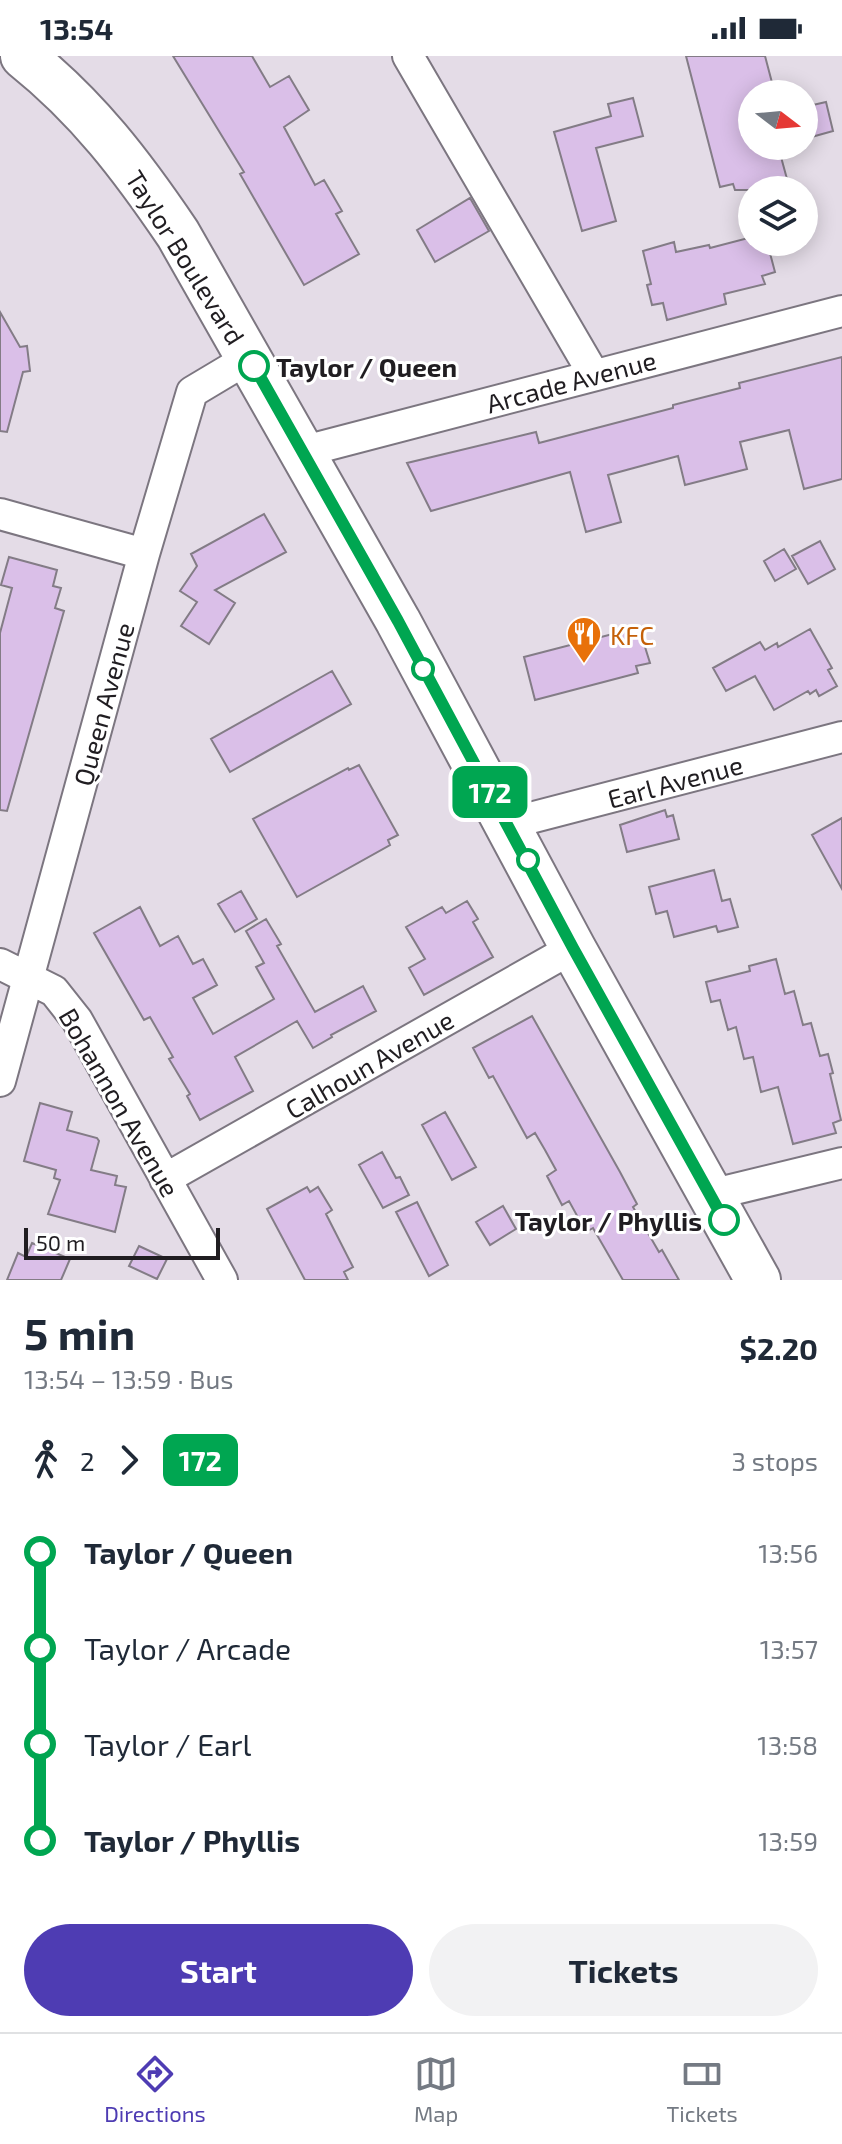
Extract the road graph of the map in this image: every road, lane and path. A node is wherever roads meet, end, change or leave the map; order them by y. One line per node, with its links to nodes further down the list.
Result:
1 (23, 56): 3 (main road, Taylor Boulevard)
2 (408, 56): 6 (street)
3 (56, 70): 5 (main road, Taylor Boulevard)
4 (842, 311): 6 (street, Arcade Avenue)
5 (249, 358): 7 (main road, Taylor Boulevard); 9 (street, Queen Avenue)
6 (594, 375): 7 (street, Arcade Avenue)
7 (301, 452): 11 (main road, Taylor Boulevard)
8 (0, 514): 9 (street)
9 (144, 554): 14 (street, Queen Avenue)
10 (842, 737): 11 (street, Earl Avenue)
11 (507, 824): 12 (main road, Taylor Boulevard)
12 (573, 948): 17 (street, Calhoun Avenue); 18 (main road, Taylor Boulevard)
13 (0, 964): 14 (street, Bohannon Avenue)
14 (29, 977): 15 (street, Queen Avenue); 17 (street, Bohannon Avenue)
15 (0, 1081)
16 (842, 1163): 18 (street)
17 (165, 1179): 19 (street, Bohannon Avenue)
18 (710, 1195): 20 (main road, Taylor Boulevard)
19 (222, 1280)
20 (758, 1280)

